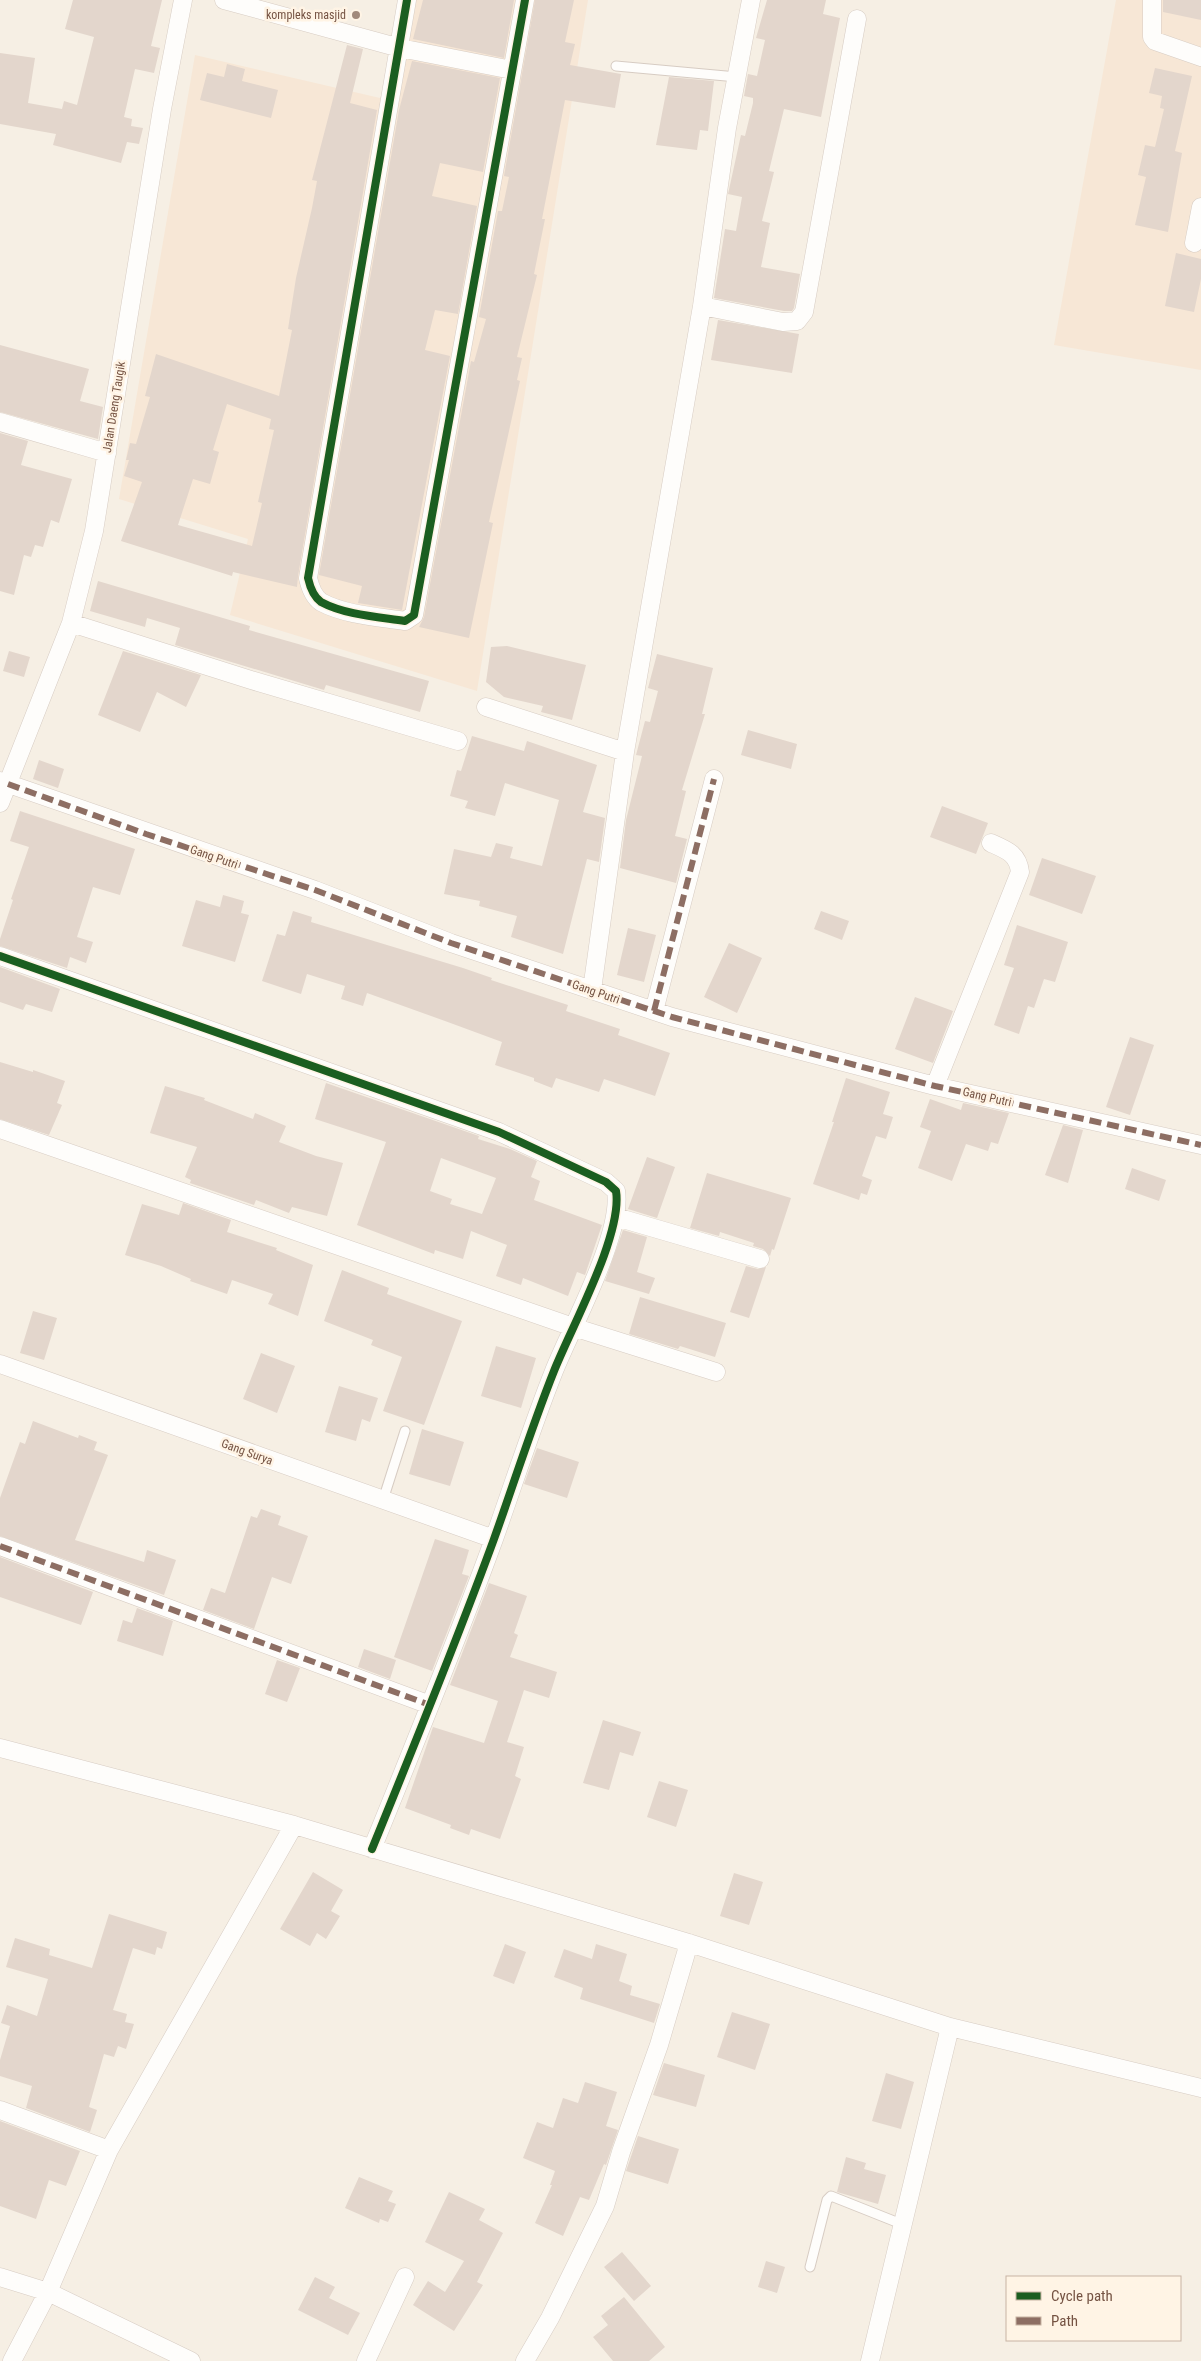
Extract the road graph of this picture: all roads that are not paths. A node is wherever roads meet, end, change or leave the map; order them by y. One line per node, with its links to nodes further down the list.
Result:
1 (183, 0): 17 (street, Jalan Daeng Taugik)
2 (224, 0): 8 (street)
3 (407, 0): 8 (street)
4 (525, 0): 11 (street)
5 (751, 0): 12 (street)
6 (1152, 0): 9 (street)
7 (857, 19): 15 (street)
8 (400, 48): 11 (street); 11 (street)
9 (1201, 57)
10 (616, 66): 12 (lane)
11 (512, 70)
12 (737, 77): 15 (street)
13 (1201, 208): 14 (street)
14 (1194, 243)
15 (702, 306): 21 (street)
16 (0, 422): 17 (street)
17 (107, 453): 18 (street, Jalan Daeng Taugik)
18 (71, 623): 20 (street); 23 (street, Jalan Daeng Taugik)
19 (486, 707): 21 (street)
20 (458, 741)
21 (625, 752): 27 (street)
22 (714, 779): 28 (street)
23 (4, 783): 24 (street, Jalan Daeng Taugik); 27 (street, Gang Putri)
24 (0, 803)
25 (991, 843): 29 (street)
26 (0, 956): 32 (street)
27 (592, 990): 28 (street, Gang Putri)
28 (654, 1011): 29 (street, Gang Putri)
29 (935, 1086): 31 (street, Gang Putri)
30 (0, 1129): 34 (street)
31 (1201, 1145)
32 (616, 1216): 33 (street); 34 (street)
33 (760, 1258)
34 (572, 1327): 36 (street); 39 (street)
35 (0, 1364): 38 (street, Gang Surya)
36 (716, 1372)
37 (405, 1431): 38 (lane)
38 (383, 1500): 39 (street, Gang Surya)
39 (494, 1539): 41 (street)
40 (0, 1546): 41 (street)
41 (430, 1705): 44 (street)
42 (0, 1748): 43 (street)
43 (294, 1825): 44 (street); 49 (street)
44 (372, 1849): 45 (street)
45 (688, 1943): 46 (street); 58 (street)
46 (950, 2027): 47 (street); 50 (street)
47 (1201, 2088)
48 (0, 2110): 49 (street)
49 (109, 2150): 54 (street)
50 (904, 2225): 51 (lane); 59 (street)
51 (810, 2267)
52 (0, 2277): 54 (street)
53 (405, 2277): 57 (street)
54 (48, 2292): 55 (street); 56 (street)
55 (12, 2361)
56 (191, 2361)
57 (366, 2361)
58 (525, 2361)
59 (870, 2361)

